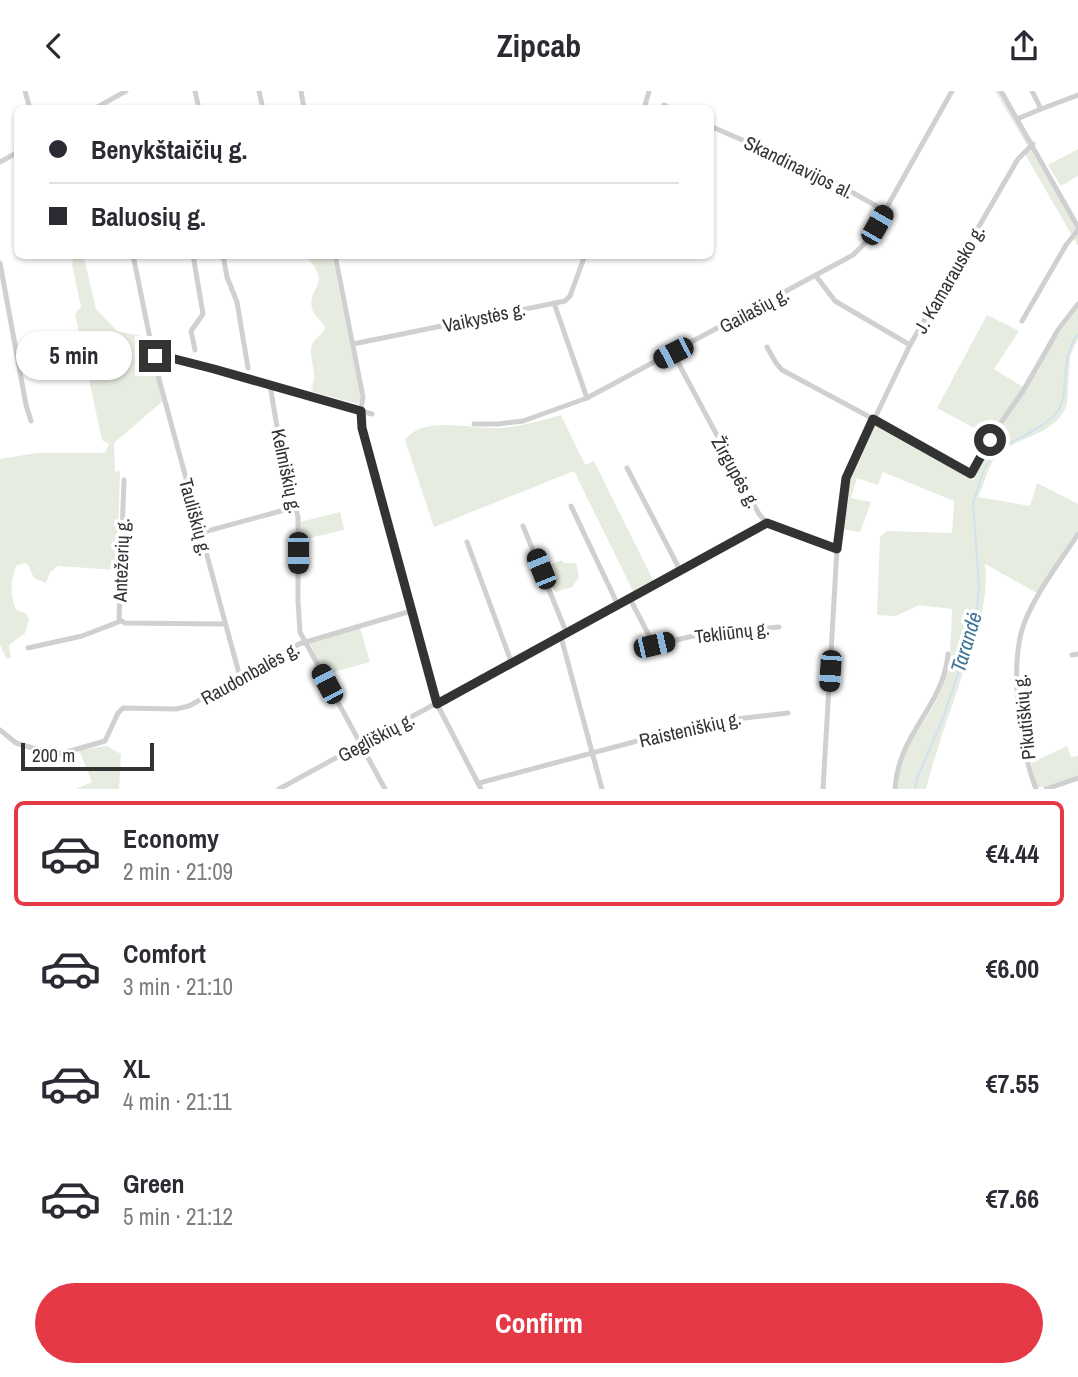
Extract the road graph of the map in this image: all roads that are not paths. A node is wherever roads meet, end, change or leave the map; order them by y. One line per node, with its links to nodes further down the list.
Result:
1 (126, 91): 6 (street)
2 (952, 91): 11 (street, Gailašių g.)
3 (1001, 91): 8 (street)
4 (1032, 91): 7 (street)
5 (1078, 96): 7 (street)
6 (101, 105)
7 (1041, 109): 8 (street)
8 (1017, 119): 10 (street)
9 (714, 128): 11 (street, Skandinavijos al.)
10 (1033, 144): 12 (street); 24 (street, J. Kamarausko g.)
11 (886, 211): 19 (street, Gailašių g.)
12 (1078, 228): 22 (street)
13 (134, 259): 28 (street, Tauliškių g.)
14 (194, 259): 26 (street)
15 (224, 259): 29 (street)
16 (336, 259): 23 (street)
17 (583, 259): 20 (street)
18 (0, 263): 35 (street)
19 (816, 276): 24 (street); 27 (street, Gailašių g.)
20 (554, 303): 23 (street, Vaikystės g.); 31 (street)
21 (1078, 304): 34 (street)
22 (1022, 321)
23 (353, 344): 32 (street)
24 (910, 345): 34 (street, J. Kamarausko g.)
25 (767, 347): 34 (street)
26 (195, 350)
27 (673, 353): 31 (street, Gailašių g.); 41 (street, Žirgupės g.)
28 (155, 356): 30 (street); 43 (street, Tauliškių g.)
29 (248, 368)
30 (270, 385): 32 (street); 55 (street, Kelmiškių g.)
31 (587, 398): 36 (street, Gailašių g.)
32 (361, 411): 33 (street); 50 (street)
33 (372, 414)
34 (873, 419): 46 (street, J. Kamarausko g.)
35 (31, 421)
36 (474, 424)
37 (626, 468): 47 (street)
38 (124, 480): 51 (street, Antežerių g.)
39 (571, 506): 49 (street)
40 (288, 509): 43 (street)
41 (767, 523): 46 (street, Žirgupės g.); 47 (street, Gegliškių g.)
42 (523, 526): 54 (street)
43 (200, 533): 52 (street, Tauliškių g.)
44 (1078, 534): 72 (street, Pikutiškių g.)
45 (467, 542): 58 (street)
46 (837, 549): 70 (street, J. Kamarausko g.)
47 (680, 571): 48 (street, Gegliškių g.)
48 (630, 599): 49 (street, Gegliškių g.); 53 (street, Tekliūnų g.)
49 (618, 605): 54 (street, Gegliškių g.)
50 (411, 611): 55 (street, Raudonbalės g.); 60 (street)
51 (121, 621): 52 (street, Antežerių g.); 56 (street)
52 (224, 624): 59 (street, Tauliškių g.)
53 (779, 627)
54 (564, 636): 58 (street, Gegliškių g.); 64 (street)
55 (304, 643): 59 (street, Raudonbalės g.); 63 (street, Kelmiškių g.)
56 (28, 648)
57 (948, 655): 71 (street)
58 (512, 664): 60 (street, Gegliškių g.)
59 (240, 677): 62 (street, Raudonbalės g.)
60 (437, 704): 63 (street, Gegliškių g.); 66 (street)
61 (788, 713): 64 (street, Raisteniškių g.)
62 (0, 730)
63 (360, 745): 67 (street, Gegliškių g.); 68 (street, Kelmiškių g.)
64 (593, 753): 66 (street, Raisteniškių g.); 69 (street)
65 (1078, 778): 73 (street)
66 (480, 786)
67 (279, 789)
68 (385, 789)
69 (602, 789)
70 (823, 789)
71 (895, 789)
72 (1036, 789)
73 (1046, 789)

